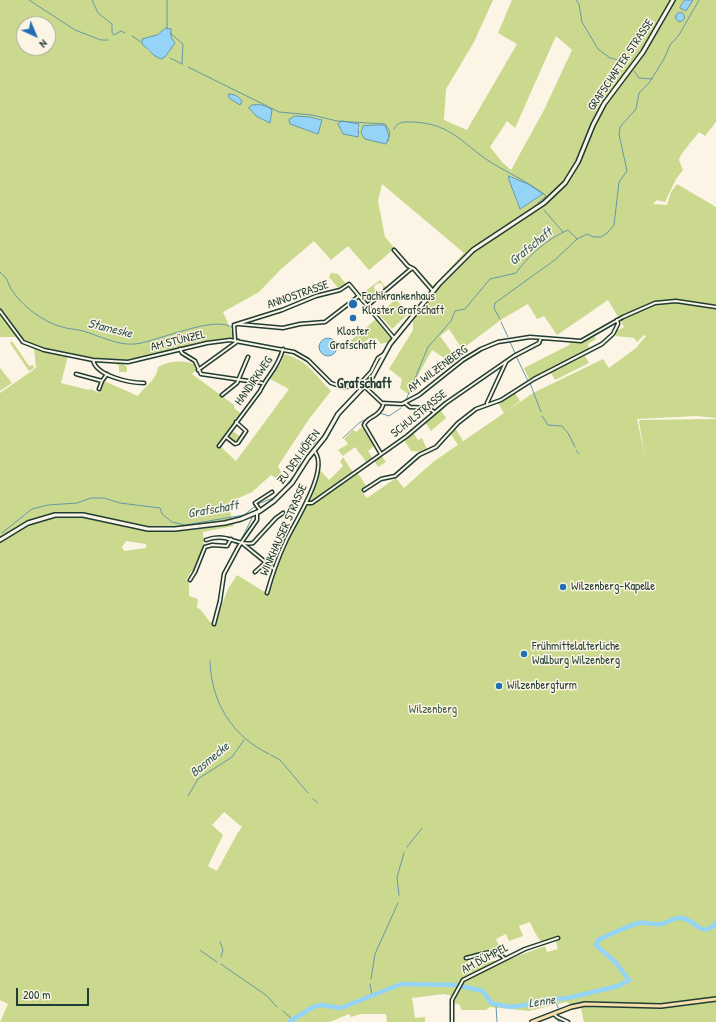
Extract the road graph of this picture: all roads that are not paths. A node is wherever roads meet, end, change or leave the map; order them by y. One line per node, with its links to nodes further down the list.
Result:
1 (673, 0): 2 (street, GRAFSCHAFTER STRASSE)
2 (507, 227): 5 (street, ZU DEN HÖFEN)
3 (394, 250): 4 (street)
4 (412, 268): 5 (street); 7 (street)
5 (433, 291): 12 (street, ZU DEN HÖFEN)
6 (359, 296): 7 (street, ANNOSTRASSE); 11 (street, ANNOSTRASSE); 11 (street, ANNOSTRASSE)
7 (367, 306): 12 (street, ANNOSTRASSE)
8 (716, 307): 10 (street, AM WILZENBERG)
9 (0, 311): 19 (street, AM STÜNZEL)
10 (617, 320): 13 (street, AM WILZENBERG); 34 (street)
11 (237, 324): 14 (street)
12 (394, 338): 17 (street, ZU DEN HÖFEN)
13 (541, 338): 20 (street, SCHULSTRASSE); 33 (street, AM WILZENBERG)
14 (237, 341): 15 (street, AM STÜNZEL); 16 (street, AM STÜNZEL); 21 (street)
15 (180, 349): 19 (street, AM STÜNZEL); 21 (street)
16 (283, 349): 27 (street, HANDIRKWEG); 28 (street, AM STÜNZEL)
17 (384, 354): 28 (street); 29 (street, ZU DEN HÖFEN)
18 (248, 357): 24 (street)
19 (93, 360): 23 (street)
20 (507, 361): 34 (street); 35 (street, SCHULSTRASSE)
21 (198, 370): 24 (street)
22 (76, 374): 25 (street)
23 (107, 374): 25 (street); 26 (street)
24 (240, 379): 27 (street); 31 (street)
25 (102, 381): 30 (street)
26 (144, 383)
27 (262, 383): 36 (street, HANDIRKWEG)
28 (358, 386): 29 (street)
29 (364, 388): 32 (street); 39 (street, ZU DEN HÖFEN)
30 (99, 389)
31 (222, 395)
32 (384, 403): 33 (street, AM WILZENBERG); 40 (street)
33 (405, 403): 35 (street, AM WILZENBERG)
34 (487, 404): 41 (street)
35 (434, 412): 40 (street, SCHULSTRASSE)
36 (236, 422): 37 (street, HANDIRKWEG); 37 (street, HANDIRKWEG)
37 (226, 436): 38 (street, HANDIRKWEG)
38 (219, 446)
39 (314, 451): 43 (street, WINKHAUSER STRASSE); 44 (street, ZU DEN HÖFEN)
40 (381, 454): 43 (street, SCHULSTRASSE)
41 (364, 490)
42 (272, 492): 44 (street)
43 (306, 503): 51 (street, WINKHAUSER STRASSE)
44 (259, 511): 47 (street, ZU DEN HÖFEN); 49 (street)
45 (284, 513): 49 (street)
46 (232, 539): 48 (street); 49 (street); 53 (street)
47 (0, 540)
48 (206, 540)
49 (241, 542): 50 (street); 55 (street)
50 (266, 562): 51 (street); 52 (street)
51 (274, 569): 54 (street, WINKHAUSER STRASSE)
52 (255, 572)
53 (190, 580)
54 (267, 593)
55 (214, 624)
56 (558, 938): 58 (street, AM DÜMPEL)
57 (466, 958): 58 (street)
58 (504, 958): 61 (street, AM DÜMPEL)
59 (716, 999): 60 (main road)
60 (554, 1014): 62 (main road); 63 (street)
61 (452, 1022)
62 (532, 1022)
63 (568, 1022)

